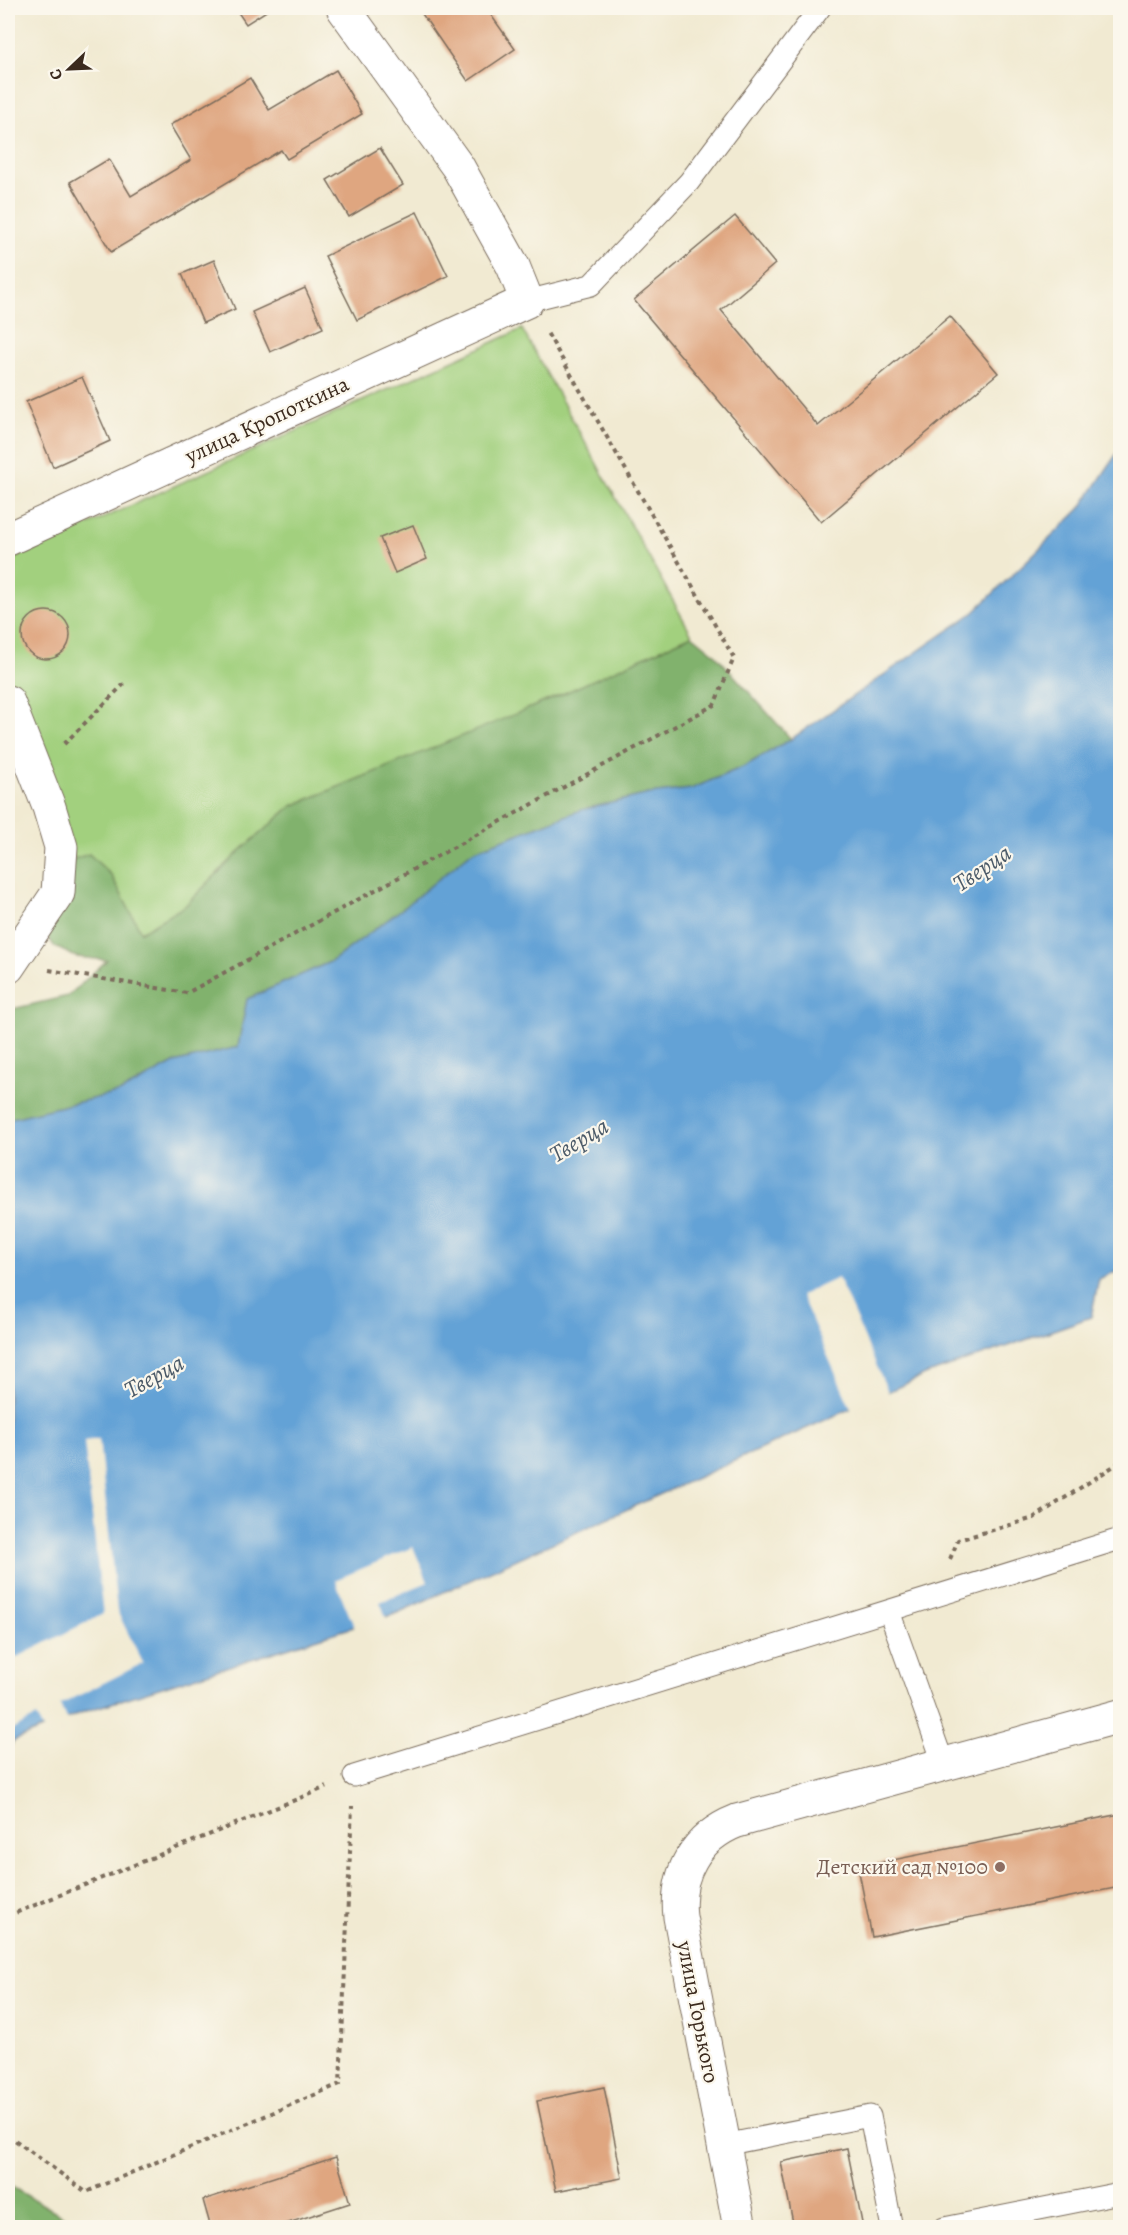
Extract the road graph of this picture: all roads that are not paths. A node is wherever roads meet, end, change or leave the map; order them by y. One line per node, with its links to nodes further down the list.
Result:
1 (343, 8): 3 (street)
2 (820, 8): 3 (lane)
3 (528, 301): 4 (street, улица Кропоткина)
4 (8, 539)
5 (8, 702): 6 (street)
6 (9, 965)
7 (1120, 1539): 8 (lane)
8 (889, 1611): 10 (lane); 11 (lane)
9 (1120, 1716): 10 (street, улица Горького)
10 (944, 1765): 12 (street, улица Горького)
11 (354, 1776)
12 (724, 2145): 14 (street, улица Горького); 15 (lane)
13 (1120, 2193): 16 (lane)
14 (740, 2228)
15 (892, 2228)
16 (944, 2228)

